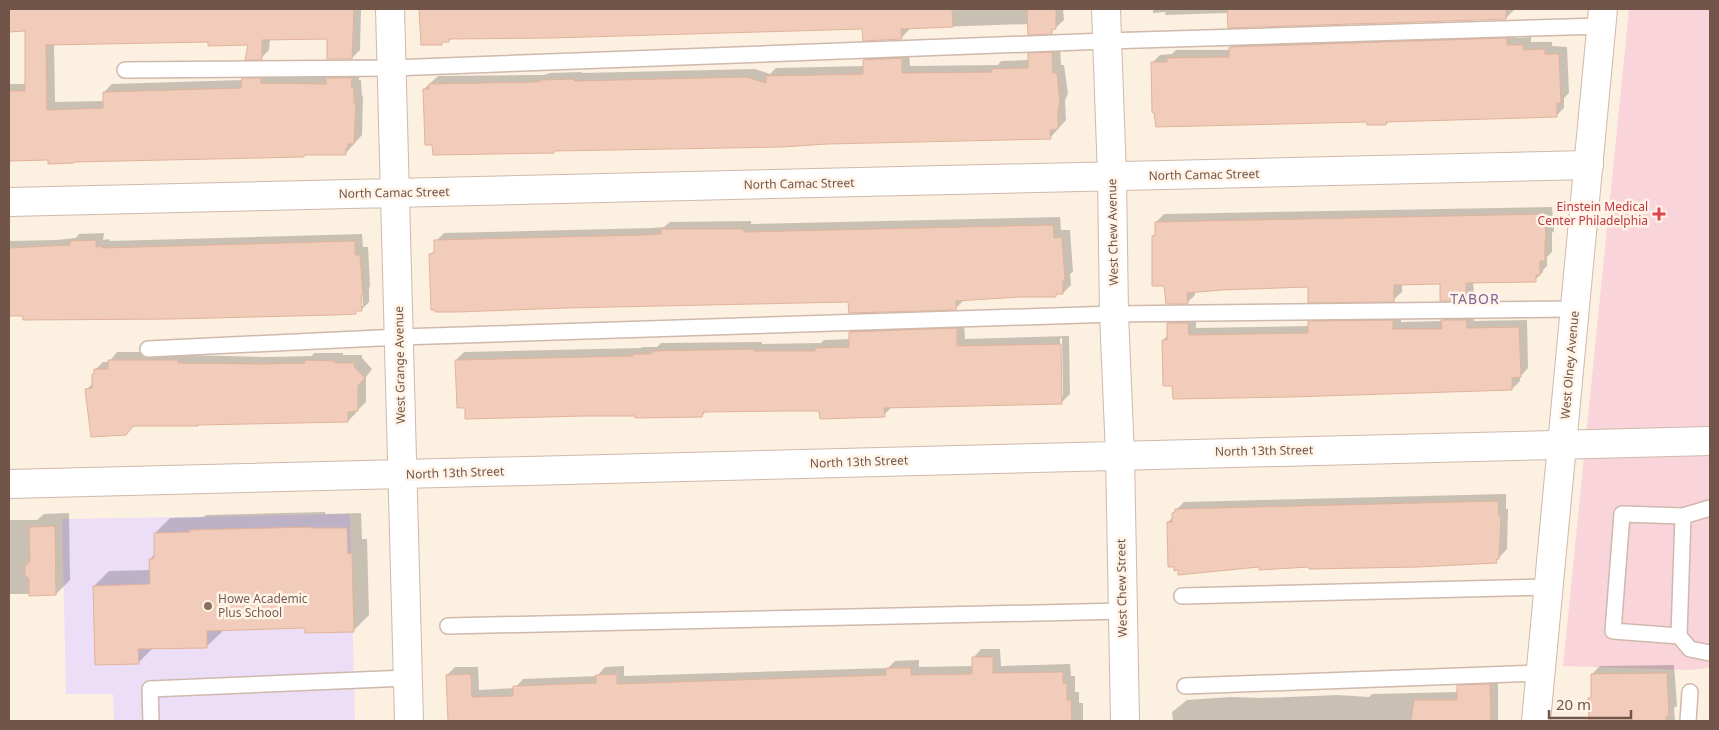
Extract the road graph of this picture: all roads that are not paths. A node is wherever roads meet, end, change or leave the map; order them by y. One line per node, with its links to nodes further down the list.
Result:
1 (390, 9): 5 (street, West Grange Avenue)
2 (1106, 9): 4 (street, West Chew Avenue)
3 (1602, 18): 4 (lane); 7 (street, West Olney Avenue)
4 (1106, 41): 5 (lane); 8 (street, West Chew Avenue)
5 (392, 68): 6 (lane); 9 (street, West Grange Avenue)
6 (125, 70)
7 (1588, 165): 8 (street, North Camac Street); 11 (street, West Olney Avenue)
8 (1112, 177): 9 (street, North Camac Street); 12 (street, West Chew Avenue)
9 (394, 193): 10 (street, North Camac Street); 13 (street, West Grange Avenue)
10 (9, 202)
11 (1575, 309): 12 (lane); 16 (street, West Olney Avenue)
12 (1114, 314): 13 (lane); 17 (street, West Chew Avenue)
13 (400, 336): 14 (lane); 18 (street, West Grange Avenue)
14 (148, 349)
15 (1710, 441): 16 (street, North 13th Street)
16 (1562, 444): 17 (street, North 13th Street); 22 (street, West Olney Avenue)
17 (1120, 455): 18 (street, North 13th Street); 24 (street, West Chew Street)
18 (401, 474): 19 (street, North 13th Street); 29 (street, West Grange Avenue)
19 (9, 484)
20 (1710, 508): 21 (lane)
21 (1683, 516): 26 (lane); 26 (lane)
22 (1549, 587): 23 (lane); 28 (street, West Olney Avenue)
23 (1182, 596)
24 (1123, 611): 25 (lane); 34 (street, West Chew Street)
25 (448, 626)
26 (1680, 636): 27 (lane)
27 (1710, 653)
28 (1541, 673): 30 (lane); 35 (street, West Olney Avenue)
29 (407, 678): 32 (lane); 33 (street, West Grange Avenue)
30 (1185, 686)
31 (1690, 692): 36 (lane)
32 (151, 721)
33 (409, 721)
34 (1125, 721)
35 (1536, 721)
36 (1688, 721)

